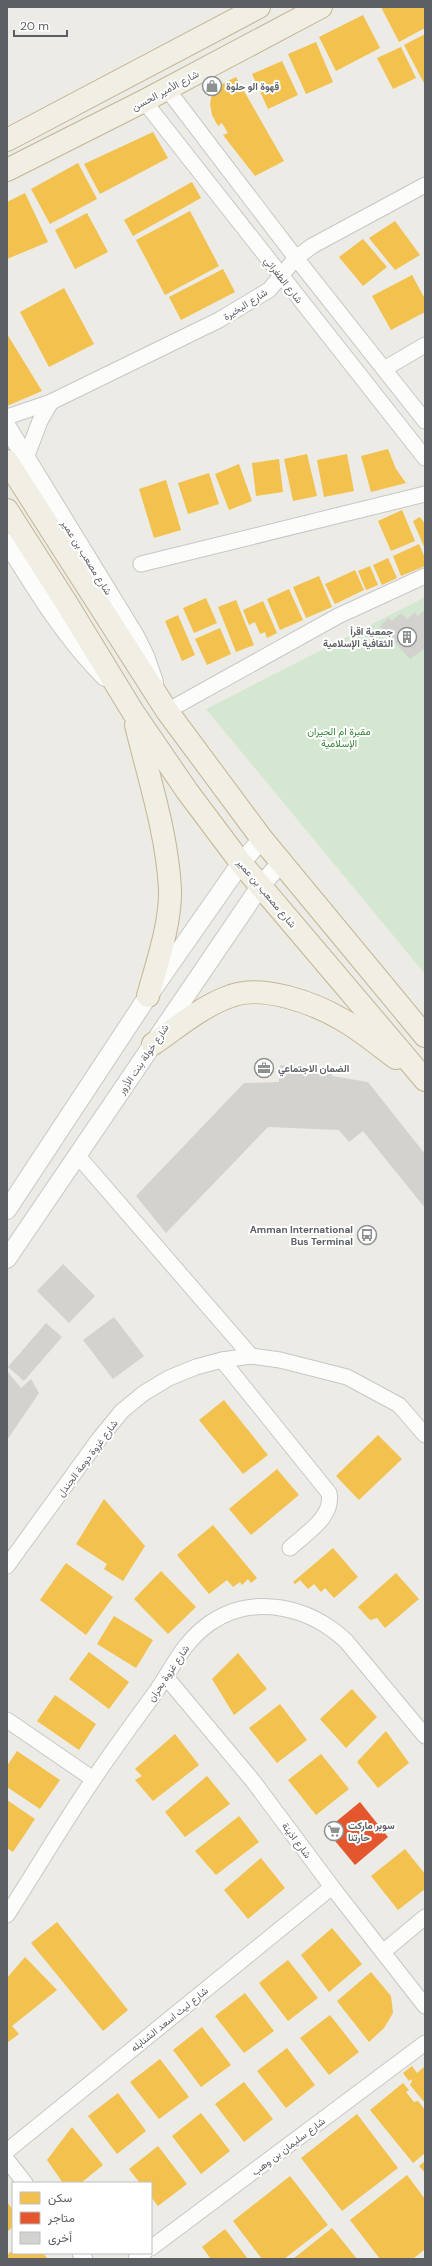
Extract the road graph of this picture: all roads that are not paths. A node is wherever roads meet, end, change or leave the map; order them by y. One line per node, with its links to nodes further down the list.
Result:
1 (258, 7): 5 (highway)
2 (321, 7): 3 (highway, شارع الأمير الحسن)
3 (167, 89): 4 (highway, شارع الأمير الحسن); 8 (street)
4 (144, 101): 6 (highway, شارع الأمير الحسن); 9 (street, شارع الطغرائي)
5 (7, 140)
6 (7, 170)
7 (425, 185): 8 (street, شارع البخيرة)
8 (296, 258): 9 (street, شارع البخيرة); 11 (street)
9 (281, 277): 12 (street, شارع البخيرة); 16 (street, شارع الطغرائي)
10 (425, 346): 11 (street)
11 (384, 369): 14 (street)
12 (51, 402): 13 (street, شارع البخيرة); 17 (street)
13 (7, 417)
14 (425, 420)
15 (7, 427): 17 (street, شارع مصعب بن عمير)
16 (425, 458)
17 (16, 460): 24 (highway, شارع مصعب بن عمير)
18 (425, 494): 21 (street)
19 (7, 510): 23 (highway, شارع مصعب بن عمير)
20 (7, 542): 23 (street, شارع مصعب بن عمير)
21 (141, 564)
22 (425, 576): 24 (street)
23 (129, 704): 27 (highway, شارع مصعب بن عمير); 29 (highway)
24 (167, 711): 25 (highway, شارع مصعب بن عمير)
25 (262, 839): 26 (highway, شارع مصعب بن عمير); 27 (street)
26 (282, 862): 28 (street, شارع خولة بنت الأزور); 30 (highway, شارع مصعب بن عمير)
27 (241, 863): 28 (highway, شارع مصعب بن عمير); 29 (street)
28 (261, 885): 31 (street, شارع خولة بنت الأزور); 32 (highway, شارع مصعب بن عمير)
29 (148, 996): 34 (street)
30 (425, 1036)
31 (153, 1044): 32 (highway); 33 (street, شارع خولة بنت الأزور)
32 (424, 1079)
33 (78, 1156): 35 (street, شارع خولة بنت الأزور); 36 (street)
34 (7, 1210)
35 (7, 1259)
36 (251, 1356): 37 (street, شارع غزوة دومة الجندل); 38 (street, شارع غزوة دومة الجندل)
37 (222, 1360): 39 (street); 40 (street, شارع غزوة دومة الجندل)
38 (425, 1435)
39 (290, 1548)
40 (7, 1566)
41 (166, 1677): 43 (street, شارع غزوة بحران); 44 (street, شارع غزوة بحران); 45 (street, شارع اذينة)
42 (7, 1720): 44 (street)
43 (425, 1736)
44 (93, 1779): 46 (street, شارع غزوة بحران)
45 (332, 1887): 48 (street, شارع اذينة); 51 (street, شارع ليث اسعد الشنابله)
46 (7, 1915)
47 (425, 1917): 48 (street)
48 (383, 1952): 49 (street, شارع اذينة)
49 (425, 2006)
50 (425, 2043): 54 (street, شارع سليمان بن وهب)
51 (7, 2151)
52 (7, 2160): 53 (street)
53 (24, 2182)
54 (152, 2247)

